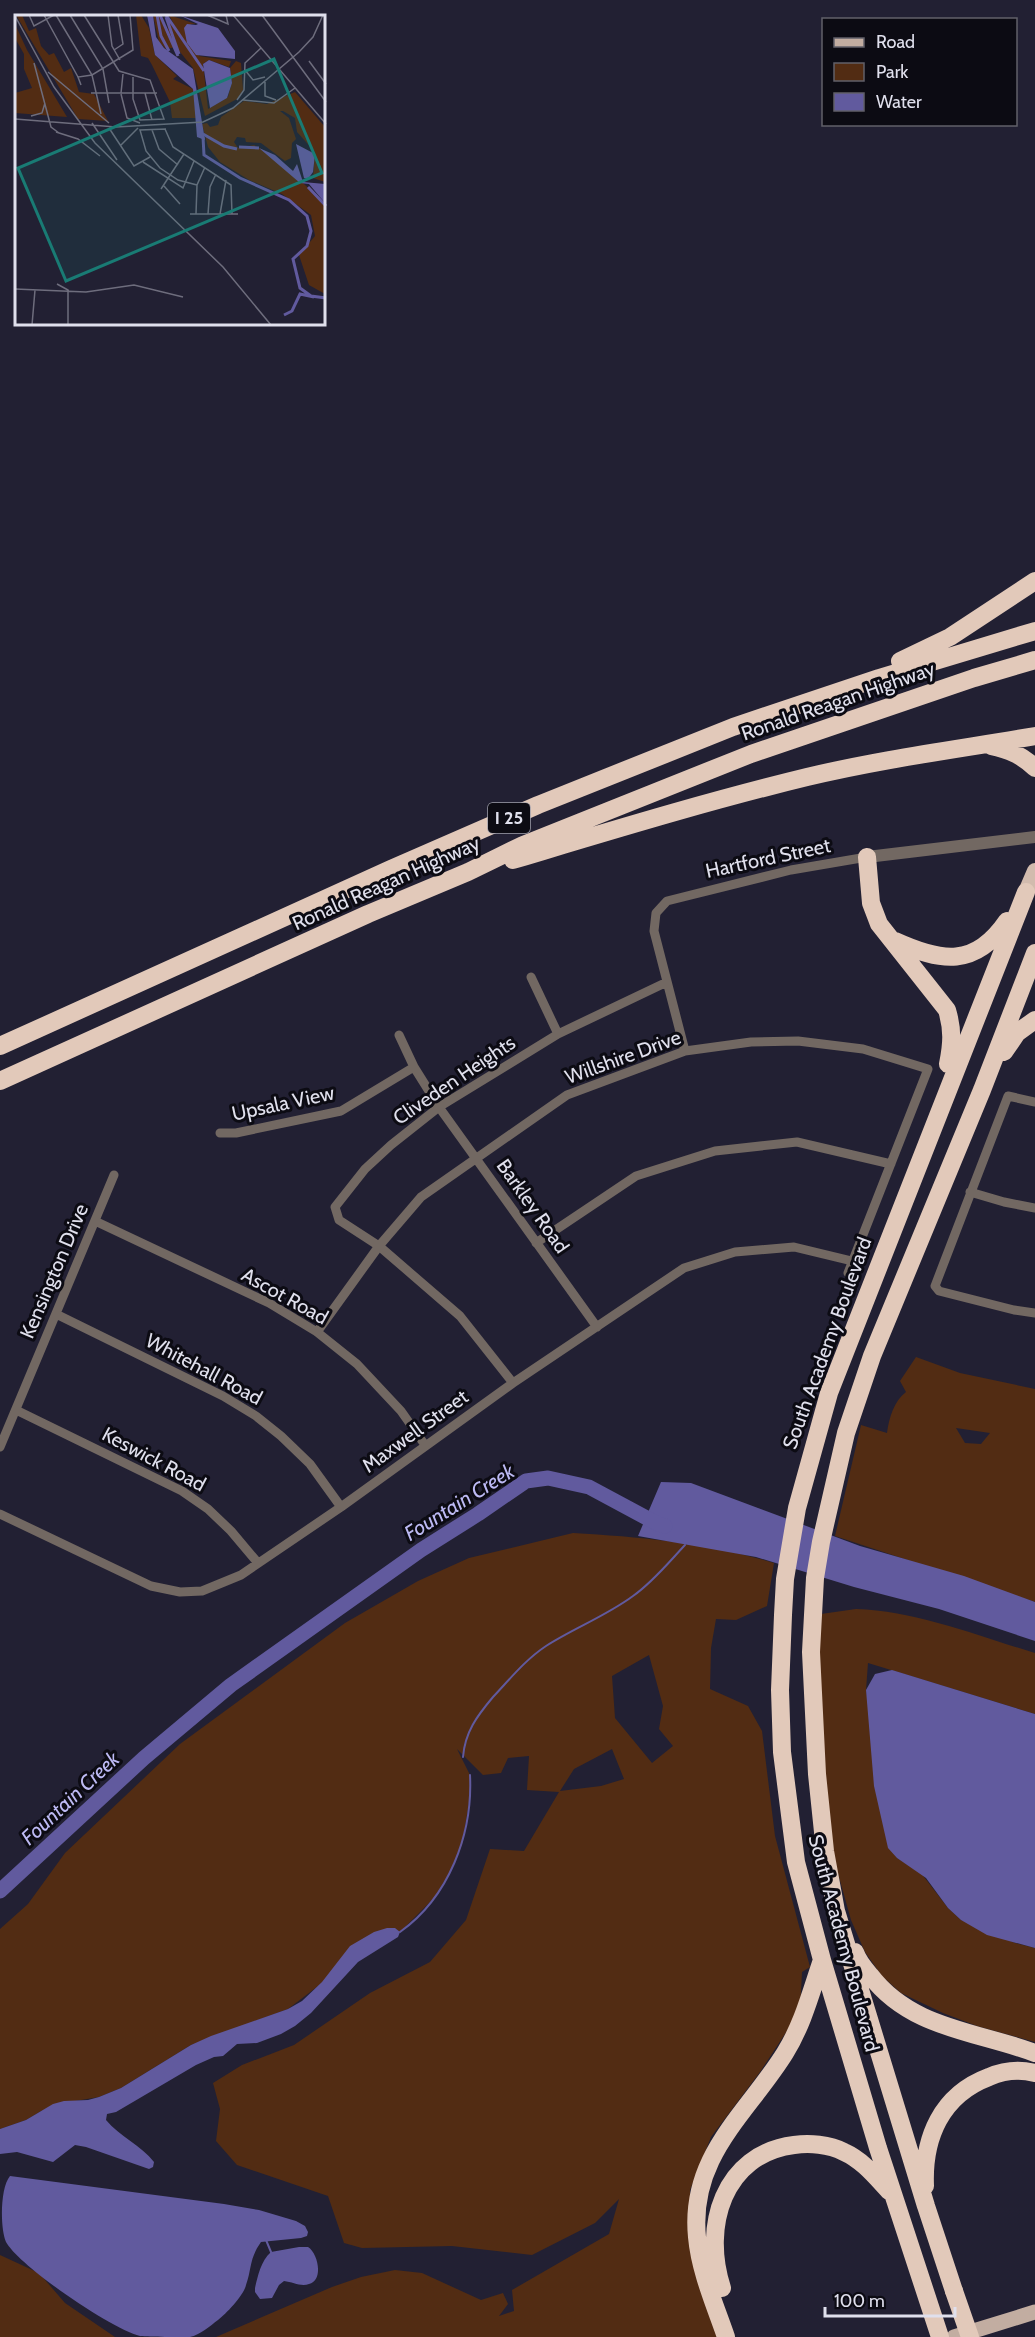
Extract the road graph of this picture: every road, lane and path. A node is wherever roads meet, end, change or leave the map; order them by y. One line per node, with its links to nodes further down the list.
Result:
1 (1035, 581): 4 (highway)
2 (1035, 631): 4 (highway, Ronald Reagan Highway / I 25)
3 (1035, 660): 11 (highway, Ronald Reagan Highway / I 25)
4 (793, 707): 20 (highway, Ronald Reagan Highway / I 25)
5 (1035, 736): 6 (highway)
6 (983, 745): 7 (highway); 11 (highway)
7 (1035, 768)
8 (1035, 837): 9 (street, Hartford Street)
9 (867, 857): 13 (highway); 16 (street, Hartford Street)
10 (1035, 871): 12 (highway, South Academy Boulevard)
11 (468, 872): 23 (highway, Ronald Reagan Highway / I 25)
12 (1026, 892): 13 (highway); 27 (highway, South Academy Boulevard)
13 (890, 939): 27 (highway)
14 (1035, 953): 24 (highway, South Academy Boulevard)
15 (531, 977): 18 (street)
16 (667, 982): 18 (street, Cliveden Heights); 21 (street, Hartford Street)
17 (1035, 1020): 24 (highway)
18 (558, 1034): 26 (street, Cliveden Heights)
19 (399, 1035): 22 (street, Barkley Road)
20 (0, 1046)
21 (685, 1051): 29 (street, Willshire Drive); 30 (street, Willshire Drive)
22 (414, 1067): 26 (street, Barkley Road); 28 (street, Upsala View)
23 (0, 1081)
24 (982, 1090): 50 (highway, South Academy Boulevard)
25 (1035, 1102): 32 (street)
26 (439, 1107): 29 (street, Barkley Road); 36 (street, Cliveden Heights)
27 (934, 1121): 51 (highway, South Academy Boulevard)
28 (220, 1133)
29 (476, 1157): 35 (street, Barkley Road); 36 (street, Willshire Drive)
30 (891, 1164): 35 (street); 37 (street)
31 (114, 1175): 34 (street, Kensington Drive)
32 (970, 1192): 33 (street); 39 (street)
33 (1035, 1208)
34 (95, 1221): 40 (street, Kensington Drive); 42 (street, Ascot Road)
35 (536, 1243): 41 (street, Barkley Road)
36 (379, 1246): 42 (street, Willshire Drive); 43 (street)
37 (852, 1261): 38 (street); 41 (street, Maxwell Street)
38 (848, 1273)
39 (1035, 1312)
40 (56, 1314): 44 (street, Kensington Drive); 47 (street, Whitehall Road)
41 (597, 1326): 43 (street, Maxwell Street)
42 (317, 1332): 45 (street, Ascot Road)
43 (513, 1383): 45 (street, Maxwell Street)
44 (16, 1410): 46 (street, Kensington Drive); 49 (street, Keswick Road)
45 (425, 1445): 47 (street, Maxwell Street)
46 (0, 1447)
47 (341, 1507): 49 (street, Maxwell Street)
48 (0, 1514): 49 (street, Maxwell Street)
49 (258, 1563)
50 (836, 1911): 52 (highway); 55 (highway, South Academy Boulevard)
51 (822, 1960): 54 (highway, South Academy Boulevard); 57 (highway)
52 (1035, 2053)
53 (1035, 2073): 55 (highway)
54 (894, 2196): 58 (highway); 59 (highway, South Academy Boulevard)
55 (926, 2206): 61 (highway, South Academy Boulevard, bridge)
56 (1035, 2312): 60 (main road)
57 (726, 2337)
58 (738, 2337)
59 (940, 2337)
60 (954, 2337)
61 (970, 2337)

